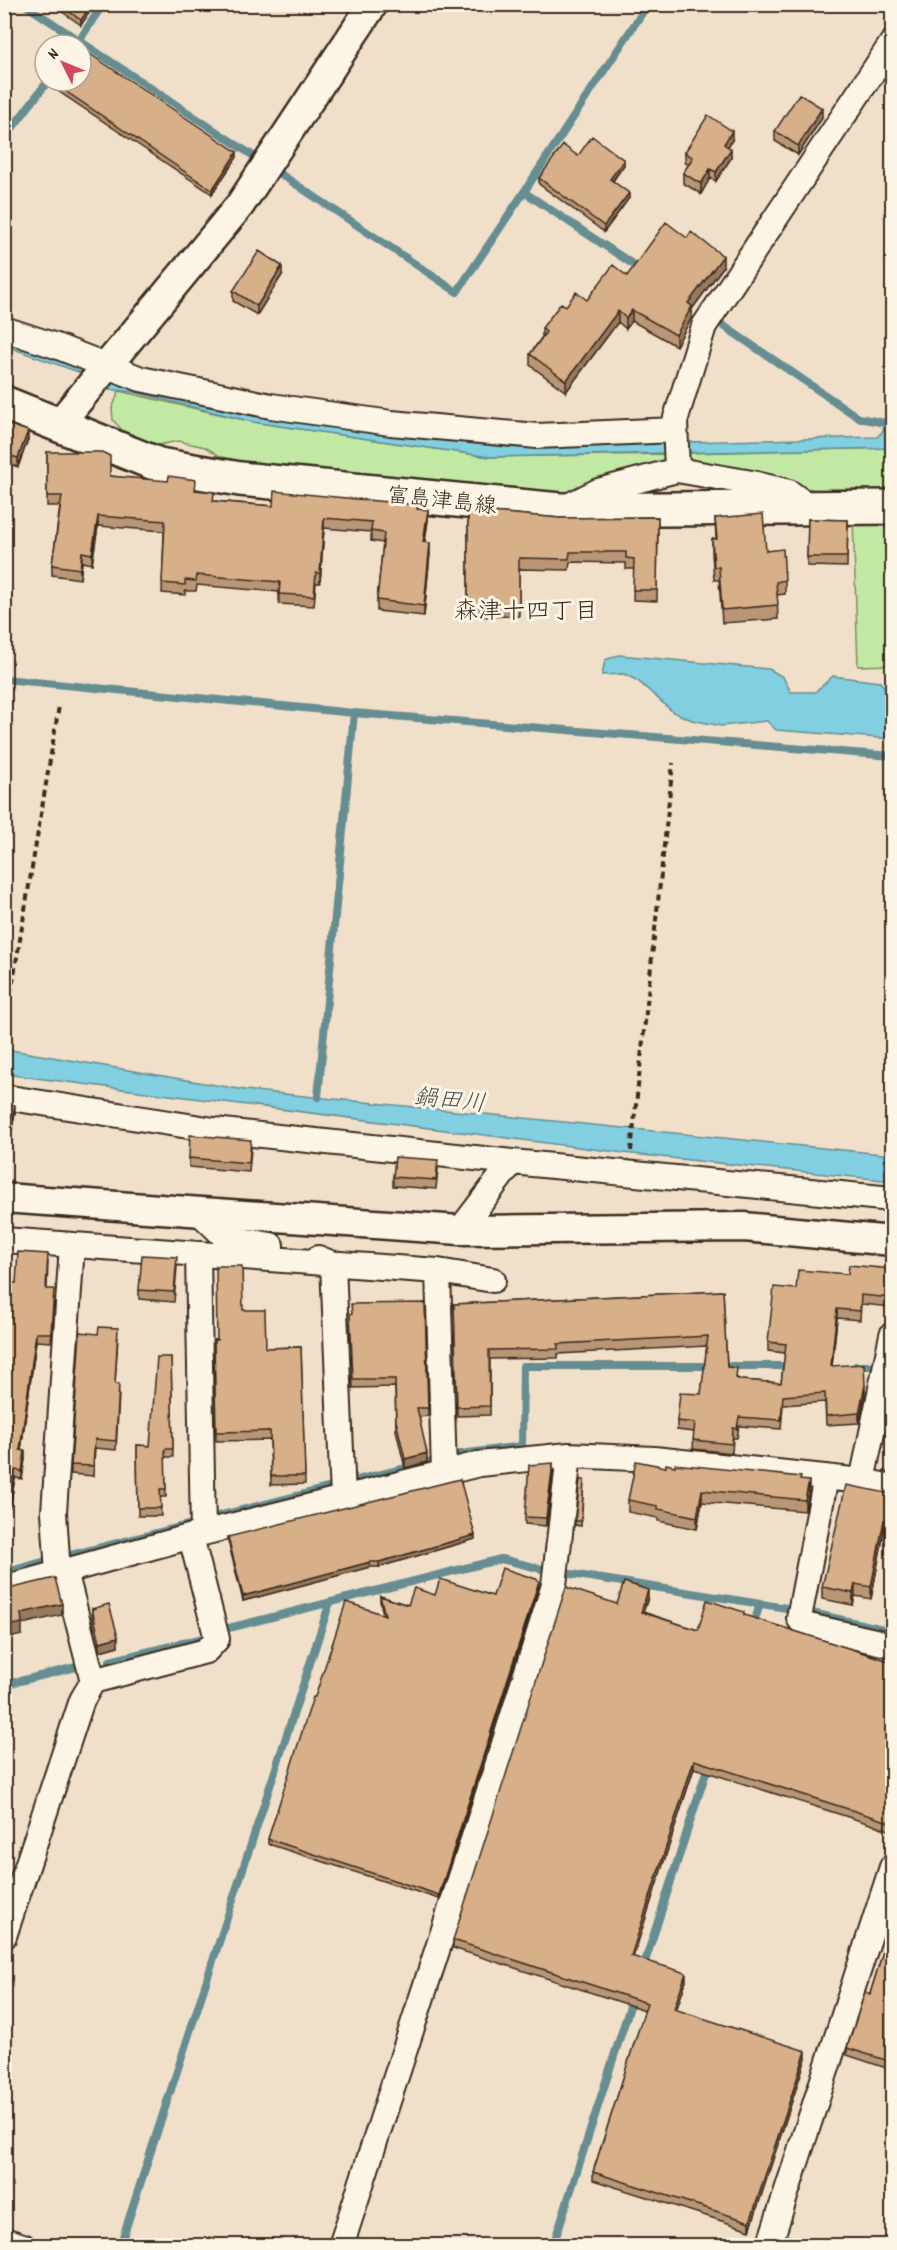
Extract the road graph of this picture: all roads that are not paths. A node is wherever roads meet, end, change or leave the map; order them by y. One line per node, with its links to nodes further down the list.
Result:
1 (373, 4): 4 (street)
2 (892, 43): 7 (street)
3 (4, 329): 4 (street)
4 (107, 366): 6 (street); 7 (street)
5 (4, 403): 6 (main road, 富島津島線)
6 (58, 425): 10 (main road, 富島津島線)
7 (676, 449): 9 (street); 10 (street)
8 (892, 507): 9 (main road, 富島津島線)
9 (811, 508): 10 (main road, 富島津島線)
10 (560, 510)
11 (4, 1097): 12 (street)
12 (512, 1162): 14 (street); 16 (street)
13 (4, 1198): 15 (street)
14 (892, 1198)
15 (199, 1212): 16 (street); 21 (street)
16 (460, 1230): 18 (street)
17 (4, 1240): 19 (street)
18 (892, 1241)
19 (72, 1245): 20 (street); 32 (street)
20 (198, 1254): 21 (street); 31 (street)
21 (333, 1264): 22 (street); 30 (street)
22 (438, 1271): 23 (street); 26 (street)
23 (493, 1280)
24 (892, 1335): 28 (street)
25 (568, 1455): 26 (street); 27 (street); 40 (street)
26 (444, 1472): 30 (street)
27 (826, 1477): 28 (street); 34 (street)
28 (862, 1481): 29 (street)
29 (892, 1487)
30 (343, 1498): 31 (street)
31 (197, 1535): 32 (street); 35 (street)
32 (61, 1572): 33 (street); 35 (street)
33 (4, 1588)
34 (892, 1645)
35 (93, 1681): 37 (street)
36 (892, 1867): 41 (street)
37 (4, 1936)
38 (4, 2240): 39 (street)
39 (23, 2246)
40 (341, 2246)
41 (769, 2246)

